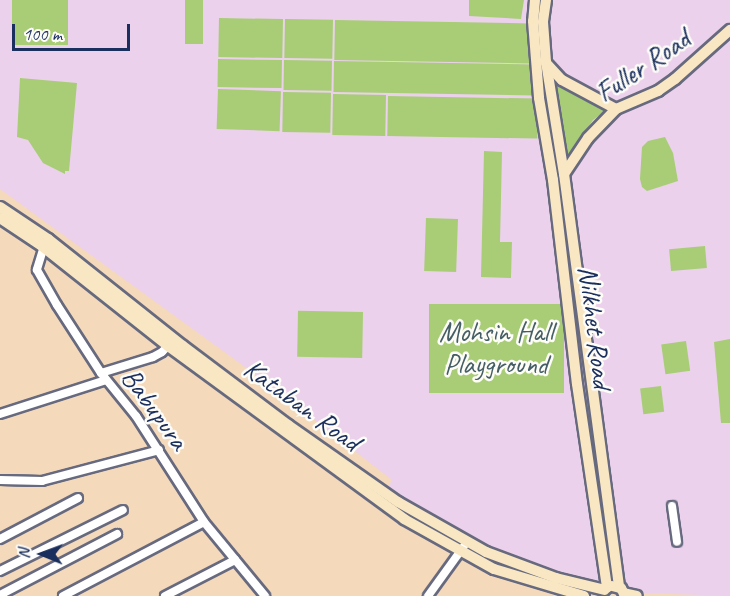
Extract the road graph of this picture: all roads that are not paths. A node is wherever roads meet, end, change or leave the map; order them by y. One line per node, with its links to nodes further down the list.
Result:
1 (535, 0): 4 (main road, Nilkhet Road)
2 (546, 0): 4 (main road, Nilkhet Road)
3 (730, 30): 5 (main road, Fuller Road)
4 (540, 63): 5 (main road); 6 (main road, Nilkhet Road); 7 (main road, Nilkhet Road)
5 (616, 109): 6 (main road, Fuller Road)
6 (564, 174): 7 (main road); 28 (main road, Nilkhet Road)
7 (553, 176): 28 (main road, Nilkhet Road)
8 (0, 207): 10 (main road, Kataban Road)
9 (0, 218): 10 (main road, Kataban Road)
10 (45, 242): 11 (main road, Kataban Road); 12 (street, Babupura)
11 (171, 343): 12 (street); 15 (main road, Kataban Road)
12 (104, 377): 13 (street); 14 (street, Babupura)
13 (0, 414)
14 (159, 450): 16 (street); 20 (street, Babupura)
15 (354, 478): 23 (main road, Kataban Road); 25 (main road, Kataban Road)
16 (0, 480)
17 (78, 498): 22 (street)
18 (672, 506): 24 (street)
19 (123, 510): 27 (street)
20 (204, 522): 26 (street, Babupura); 30 (street)
21 (117, 534): 29 (street)
22 (0, 539)
23 (466, 542): 25 (street); 28 (main road, Kataban Road)
24 (676, 542)
25 (461, 552): 33 (street); 34 (main road, Kataban Road)
26 (235, 560): 31 (street); 32 (street, Babupura)
27 (0, 571)
28 (614, 592): 35 (main road, Kataban Road)
29 (0, 595)
30 (63, 596)
31 (165, 596)
32 (265, 596)
33 (428, 596)
34 (584, 596)
35 (637, 596)

